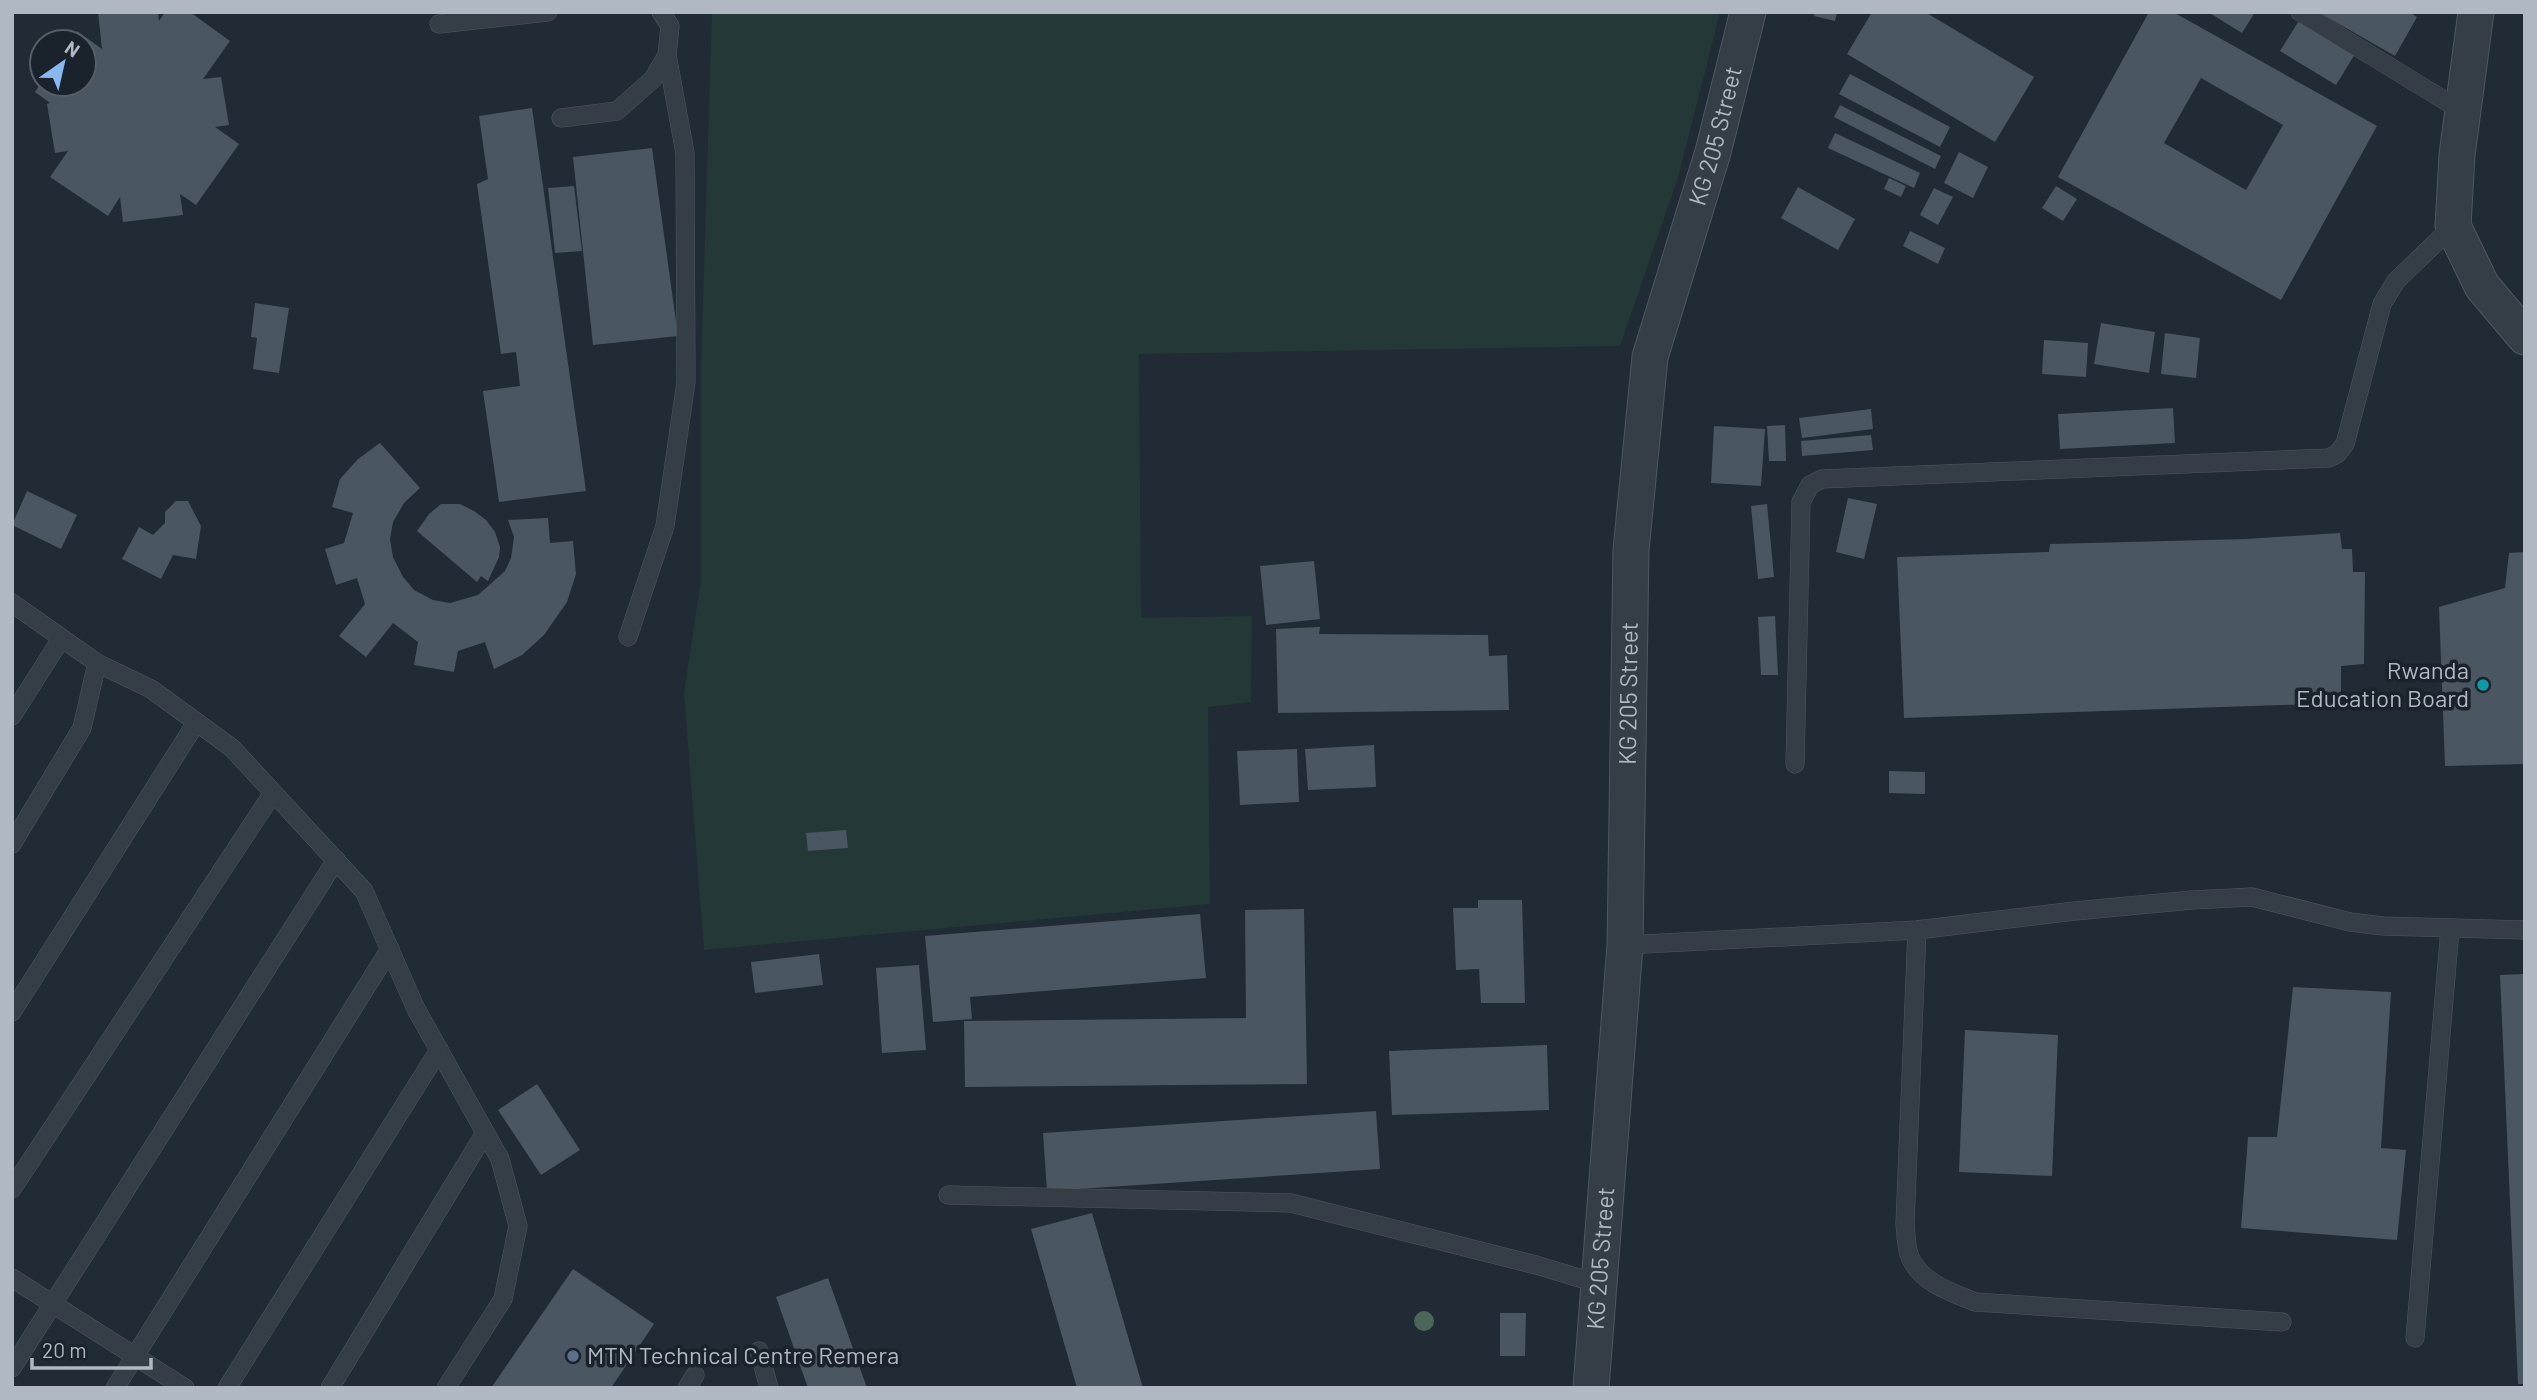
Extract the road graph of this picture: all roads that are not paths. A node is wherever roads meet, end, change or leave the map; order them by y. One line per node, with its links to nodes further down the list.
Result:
1 (548, 12): 6 (lane)
2 (661, 12): 7 (lane)
3 (1748, 12): 25 (street, KG 205 Street)
4 (2300, 12): 8 (lane)
5 (2476, 12): 8 (street)
6 (439, 24)
7 (667, 55): 9 (lane); 13 (lane)
8 (2462, 111): 10 (street)
9 (561, 118)
10 (2453, 226): 11 (street); 18 (lane)
11 (2525, 337)
12 (12, 603): 14 (lane)
13 (628, 637)
14 (61, 639): 15 (lane); 16 (lane)
15 (97, 663): 17 (lane); 20 (lane)
16 (12, 716)
17 (196, 723): 19 (lane); 27 (lane)
18 (1795, 764)
19 (274, 793): 21 (lane); 30 (lane)
20 (12, 844)
21 (336, 860): 26 (lane); 34 (lane)
22 (2450, 929): 23 (lane); 24 (lane); 36 (lane)
23 (1917, 930): 25 (lane); 35 (lane)
24 (2525, 930)
25 (1625, 945): 33 (street, KG 205 Street)
26 (390, 949): 28 (lane); 38 (lane)
27 (12, 1012)
28 (439, 1050): 29 (lane); 42 (lane)
29 (485, 1133): 43 (lane); 44 (lane)
30 (12, 1189)
31 (947, 1195): 33 (lane)
32 (12, 1278): 34 (lane)
33 (1599, 1284): 46 (street, KG 205 Street)
34 (54, 1304): 38 (lane); 39 (lane)
35 (2282, 1322)
36 (2415, 1338)
37 (759, 1351): 45 (lane)
38 (135, 1356): 40 (lane); 41 (lane)
39 (12, 1368)
40 (115, 1388)
41 (185, 1388)
42 (227, 1388)
43 (330, 1388)
44 (446, 1388)
45 (769, 1388)
46 (1591, 1388)

